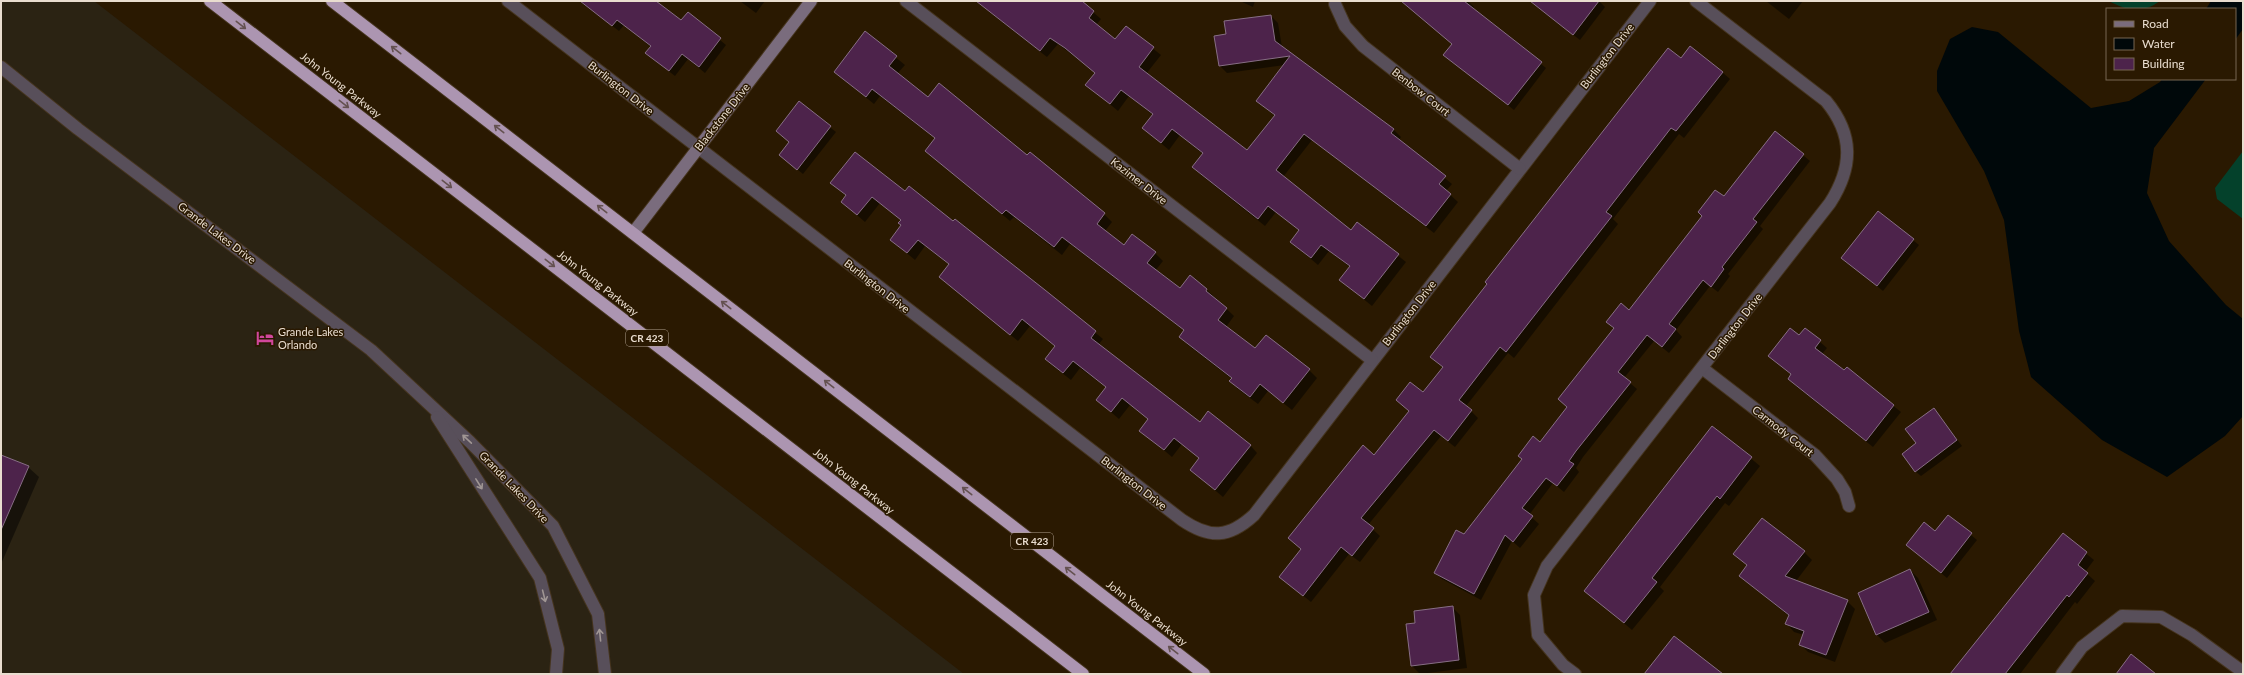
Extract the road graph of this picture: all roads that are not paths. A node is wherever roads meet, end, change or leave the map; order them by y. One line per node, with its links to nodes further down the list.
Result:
1 (210, 1): 20 (highway, John Young Parkway / CR 423, one-way to 20)
2 (332, 1): 12 (highway, John Young Parkway / CR 423, one-way to 2)
3 (508, 1): 10 (street, Burlington Drive)
4 (811, 1): 10 (street, Blackstone Drive)
5 (906, 1): 13 (street, Kazimer Drive)
6 (1650, 1): 11 (street, Burlington Drive)
7 (1696, 1): 14 (street, Darlington Drive)
8 (1335, 4): 11 (street, Benbow Court)
9 (1, 67): 15 (street, Grande Lakes Drive)
10 (698, 148): 12 (street, Blackstone Drive); 13 (street, Burlington Drive)
11 (1520, 169): 13 (street, Burlington Drive)
12 (633, 233): 21 (highway, John Young Parkway / CR 423, one-way to 12)
13 (1372, 360)
14 (1702, 368): 16 (street, Carmody Court); 22 (street, Darlington Drive)
15 (429, 404): 18 (street, Grande Lakes Drive, one-way to 18); 19 (street, Grande Lakes Drive, one-way to 15)
16 (1850, 506)
17 (2243, 672): 23 (street)
18 (556, 674)
19 (605, 674)
20 (1083, 674)
21 (1204, 674)
22 (1575, 674)
23 (2062, 674)

